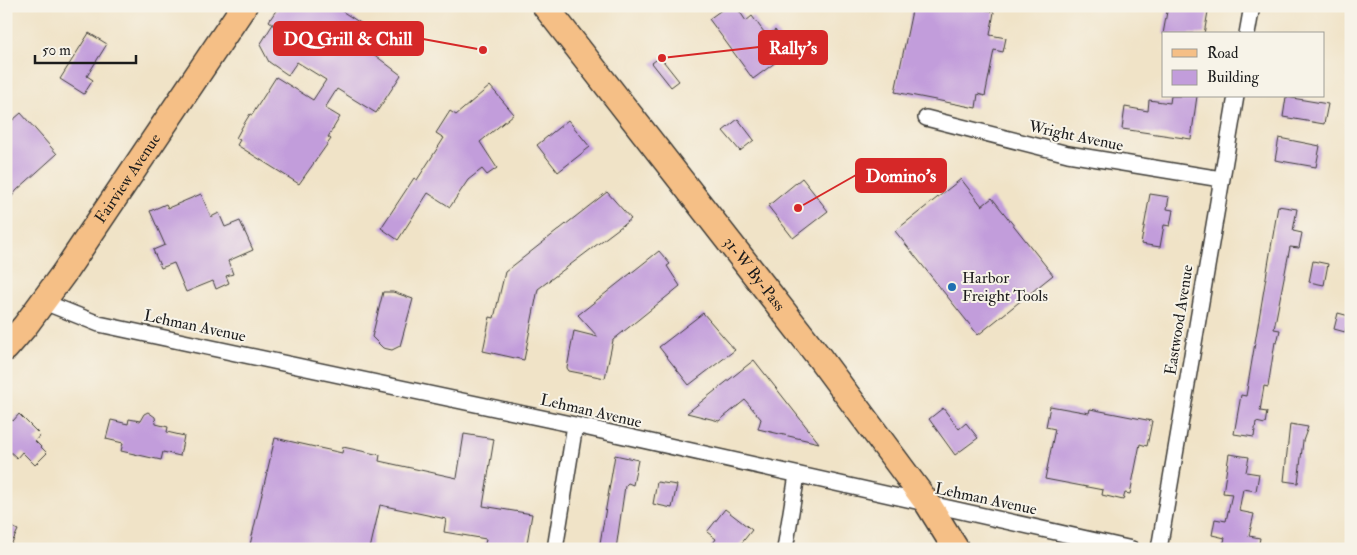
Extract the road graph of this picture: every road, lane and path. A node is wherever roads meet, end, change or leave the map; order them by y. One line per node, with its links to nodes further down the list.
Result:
1 (244, 6): 8 (main road, Fairview Avenue)
2 (544, 6): 12 (main road, 31-W By-Pass)
3 (1252, 6): 4 (street)
4 (1247, 32)
5 (1236, 98): 7 (street, Eastwood Avenue)
6 (926, 118): 7 (street, Wright Avenue)
7 (1221, 179): 17 (street, Eastwood Avenue)
8 (44, 302): 9 (main road, Fairview Avenue); 10 (street, Lehman Avenue)
9 (6, 348)
10 (575, 425): 11 (street, Lehman Avenue); 13 (street)
11 (797, 475): 12 (street, Lehman Avenue); 14 (street)
12 (928, 504): 15 (main road, 31-W By-Pass); 16 (street, Lehman Avenue)
13 (555, 549)
14 (785, 549)
15 (956, 549)
16 (1132, 549)
17 (1159, 549)

